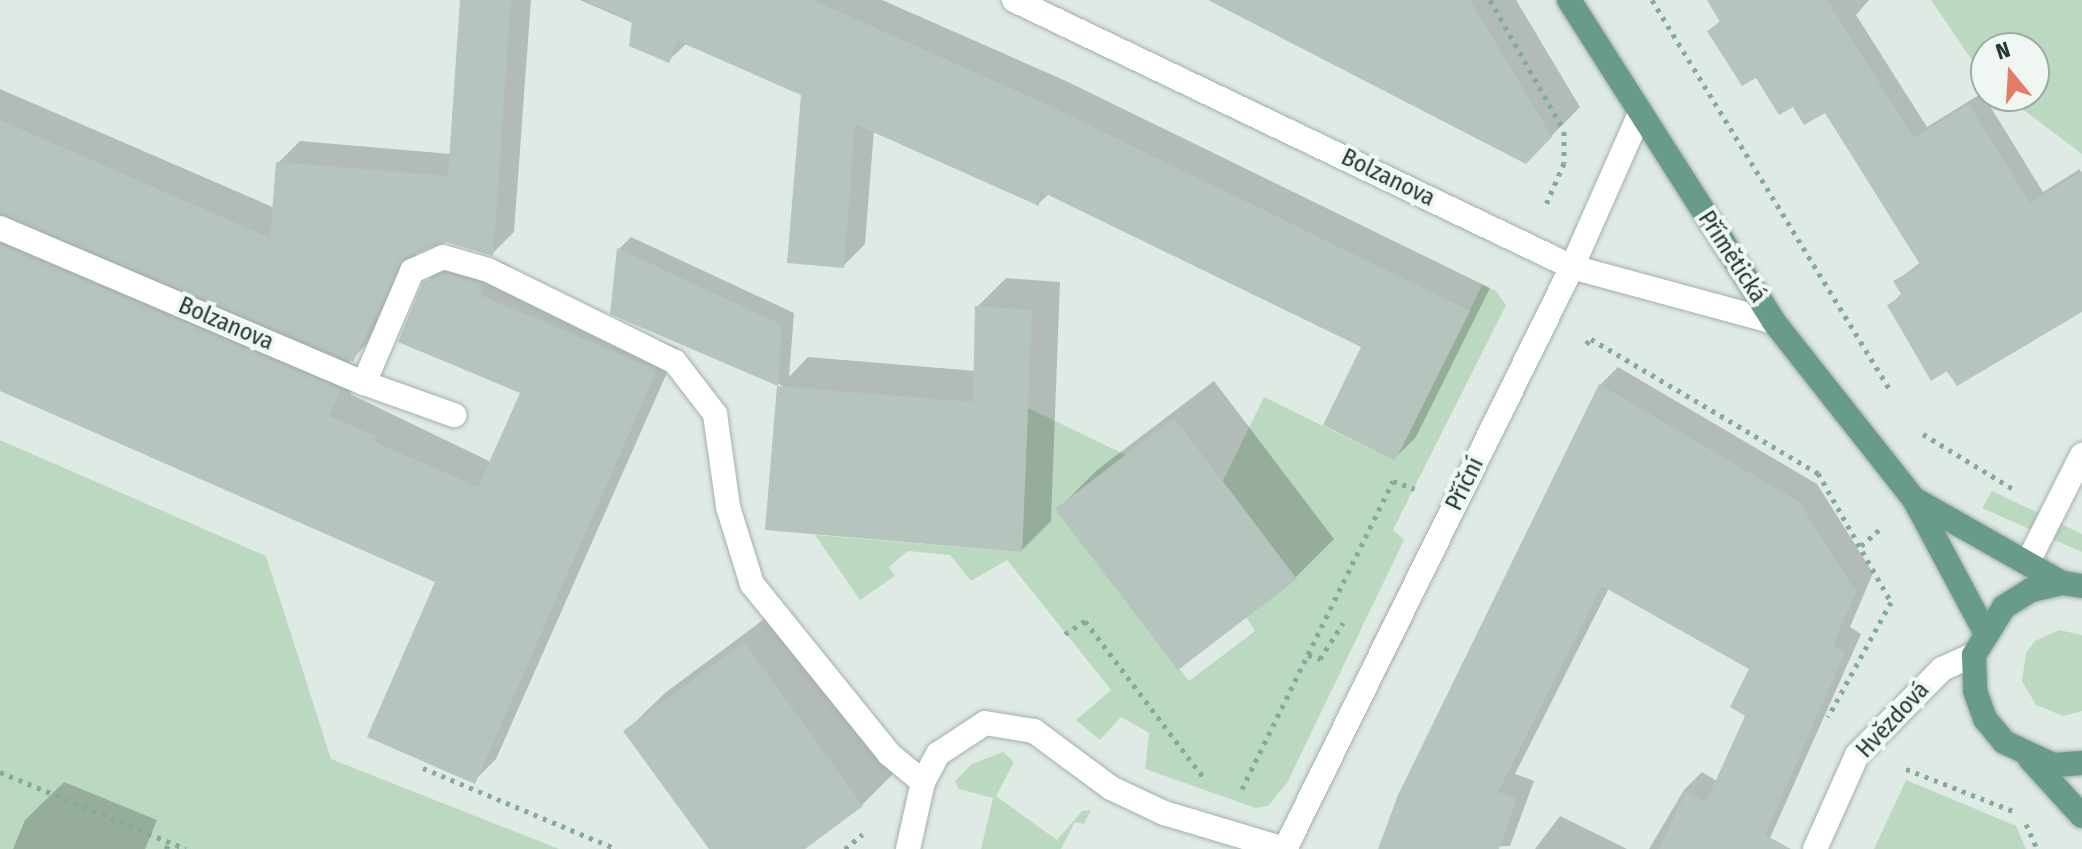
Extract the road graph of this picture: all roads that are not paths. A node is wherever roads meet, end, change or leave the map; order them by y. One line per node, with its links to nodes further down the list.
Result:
1 (1014, 0): 5 (street, Bolzanova)
2 (1569, 0): 3 (main road, Přímětická)
3 (1639, 116): 5 (street, Příční); 6 (main road, Přímětická)
4 (0, 228): 7 (street, Bolzanova)
5 (1572, 267): 6 (street, Bolzanova); 20 (street, Příční)
6 (1774, 322): 10 (main road, Přímětická)
7 (364, 383): 8 (street, Bolzanova); 17 (street)
8 (454, 415)
9 (2082, 455): 11 (street)
10 (1914, 499): 11 (main road, Přímětická); 13 (main road, Přímětická)
11 (2028, 562): 12 (main road, Přímětická)
12 (2072, 584): 13 (main road)
13 (1985, 632): 14 (main road)
14 (1974, 655): 15 (main road); 21 (street, Hvězdová)
15 (2028, 758): 16 (main road); 18 (main road)
16 (2082, 763)
17 (923, 782): 19 (street); 20 (street)
18 (2082, 816)
19 (908, 849)
20 (1284, 849)
21 (1815, 849)

